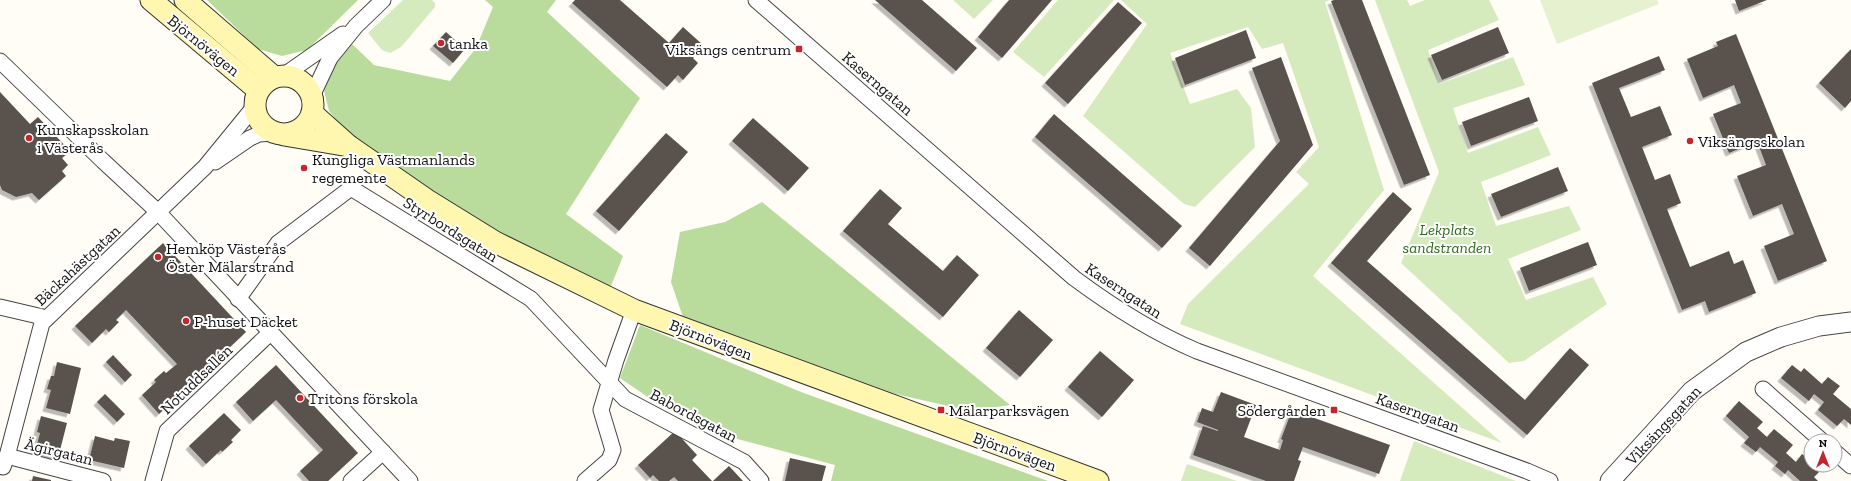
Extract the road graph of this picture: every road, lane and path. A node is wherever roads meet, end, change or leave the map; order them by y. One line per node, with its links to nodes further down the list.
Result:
1 (151, 0): 8 (main road, Björnövägen)
2 (185, 0): 7 (main road, Björnövägen)
3 (383, 0): 5 (street)
4 (756, 0): 34 (street, Kaserngatan)
5 (356, 26): 7 (street); 9 (street)
6 (0, 60): 13 (street)
7 (279, 76): 8 (main road); 9 (main road)
8 (256, 98): 10 (main road); 12 (street)
9 (312, 105): 10 (main road); 11 (main road, Björnövägen)
10 (279, 134): 11 (main road, Björnövägen); 12 (street)
11 (349, 146): 16 (main road, Björnövägen)
12 (205, 167): 13 (street, Bäckahästgatan)
13 (158, 212): 14 (street); 17 (street, Bäckahästgatan)
14 (238, 299): 19 (street); 20 (street, Styrbordsgatan)
15 (0, 307): 17 (street)
16 (634, 310): 20 (street); 27 (main road, Björnövägen)
17 (47, 318): 25 (street, Bäckahästgatan)
18 (1851, 322): 35 (street, Viksängsgatan)
19 (270, 333): 23 (street); 29 (street, Notuddsallén)
20 (610, 380): 32 (street); 33 (street, Babordsgatan)
21 (1762, 390): 22 (street)
22 (1813, 433)
23 (383, 452): 30 (street); 31 (street)
24 (1843, 459): 26 (street)
25 (5, 461): 28 (street, Ägirgatan)
26 (1851, 466)
27 (1089, 480)
28 (103, 481)
29 (153, 481)
30 (352, 481)
31 (410, 481)
32 (585, 481)
33 (761, 481)
34 (1550, 481)
35 (1610, 481)

